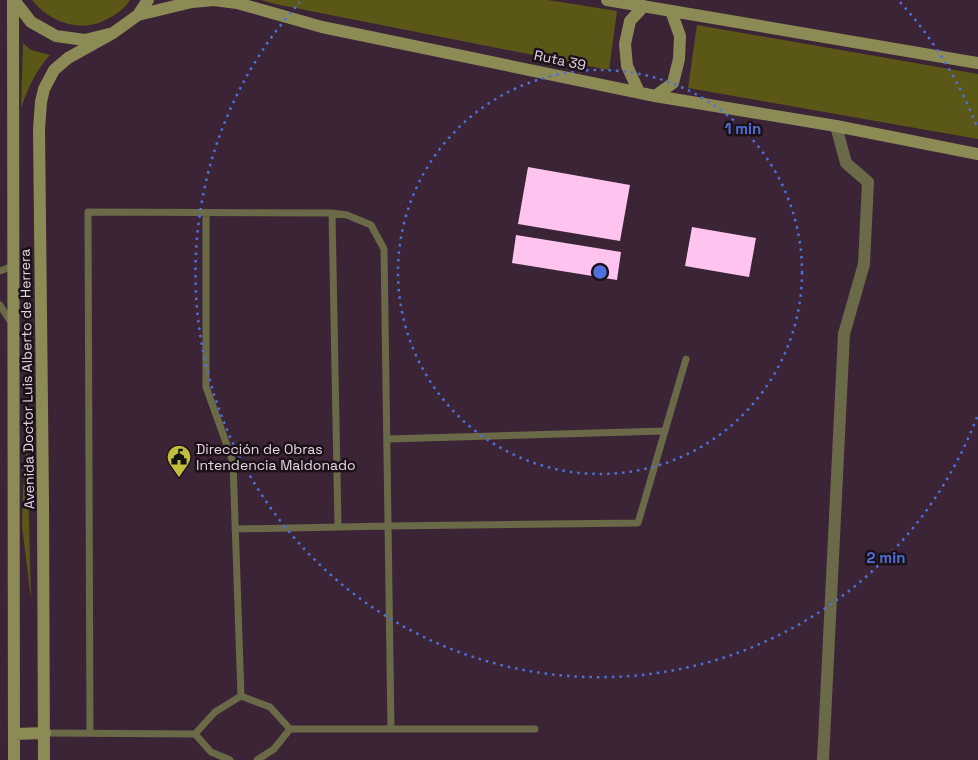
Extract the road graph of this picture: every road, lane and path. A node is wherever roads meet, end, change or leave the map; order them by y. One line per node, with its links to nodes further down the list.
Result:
1 (14, 0): 7 (main road); 15 (main road, Avenida Doctor Luis Alberto de Herrera)
2 (148, 0): 6 (main road)
3 (607, 0): 4 (main road)
4 (651, 5): 5 (main road); 9 (main road)
5 (671, 10): 8 (main road); 10 (main road)
6 (138, 15): 7 (main road, Avenida Doctor Luis Alberto de Herrera); 9 (main road, Ruta 39)
7 (113, 33): 29 (main road, Avenida Doctor Luis Alberto de Herrera)
8 (978, 63)
9 (639, 92): 10 (main road, Ruta 39)
10 (655, 96): 11 (main road, Ruta 39)
11 (836, 126): 12 (main road, Ruta 39); 37 (street)
12 (978, 154)
13 (206, 213): 14 (lane); 24 (lane); 30 (lane)
14 (332, 213): 21 (lane); 23 (lane)
15 (13, 266): 16 (lane); 18 (main road, Avenida Doctor Luis Alberto de Herrera)
16 (0, 271)
17 (0, 305): 18 (lane)
18 (13, 326): 31 (main road, Avenida Doctor Luis Alberto de Herrera)
19 (686, 359): 20 (lane)
20 (665, 431): 21 (lane); 22 (lane)
21 (387, 439): 22 (lane)
22 (388, 526): 23 (lane); 27 (lane)
23 (338, 527): 24 (lane)
24 (235, 529): 25 (lane)
25 (241, 696): 26 (lane); 32 (lane)
26 (290, 729): 27 (lane); 36 (lane)
27 (391, 729): 28 (lane)
28 (535, 729)
29 (45, 733): 30 (lane); 31 (main road); 34 (main road, Avenida Doctor Luis Alberto de Herrera)
30 (90, 733): 32 (lane)
31 (14, 734): 33 (main road, Avenida Doctor Luis Alberto de Herrera)
32 (195, 734): 35 (lane)
33 (14, 760)
34 (44, 760)
35 (230, 760)
36 (257, 760)
37 (822, 760)

